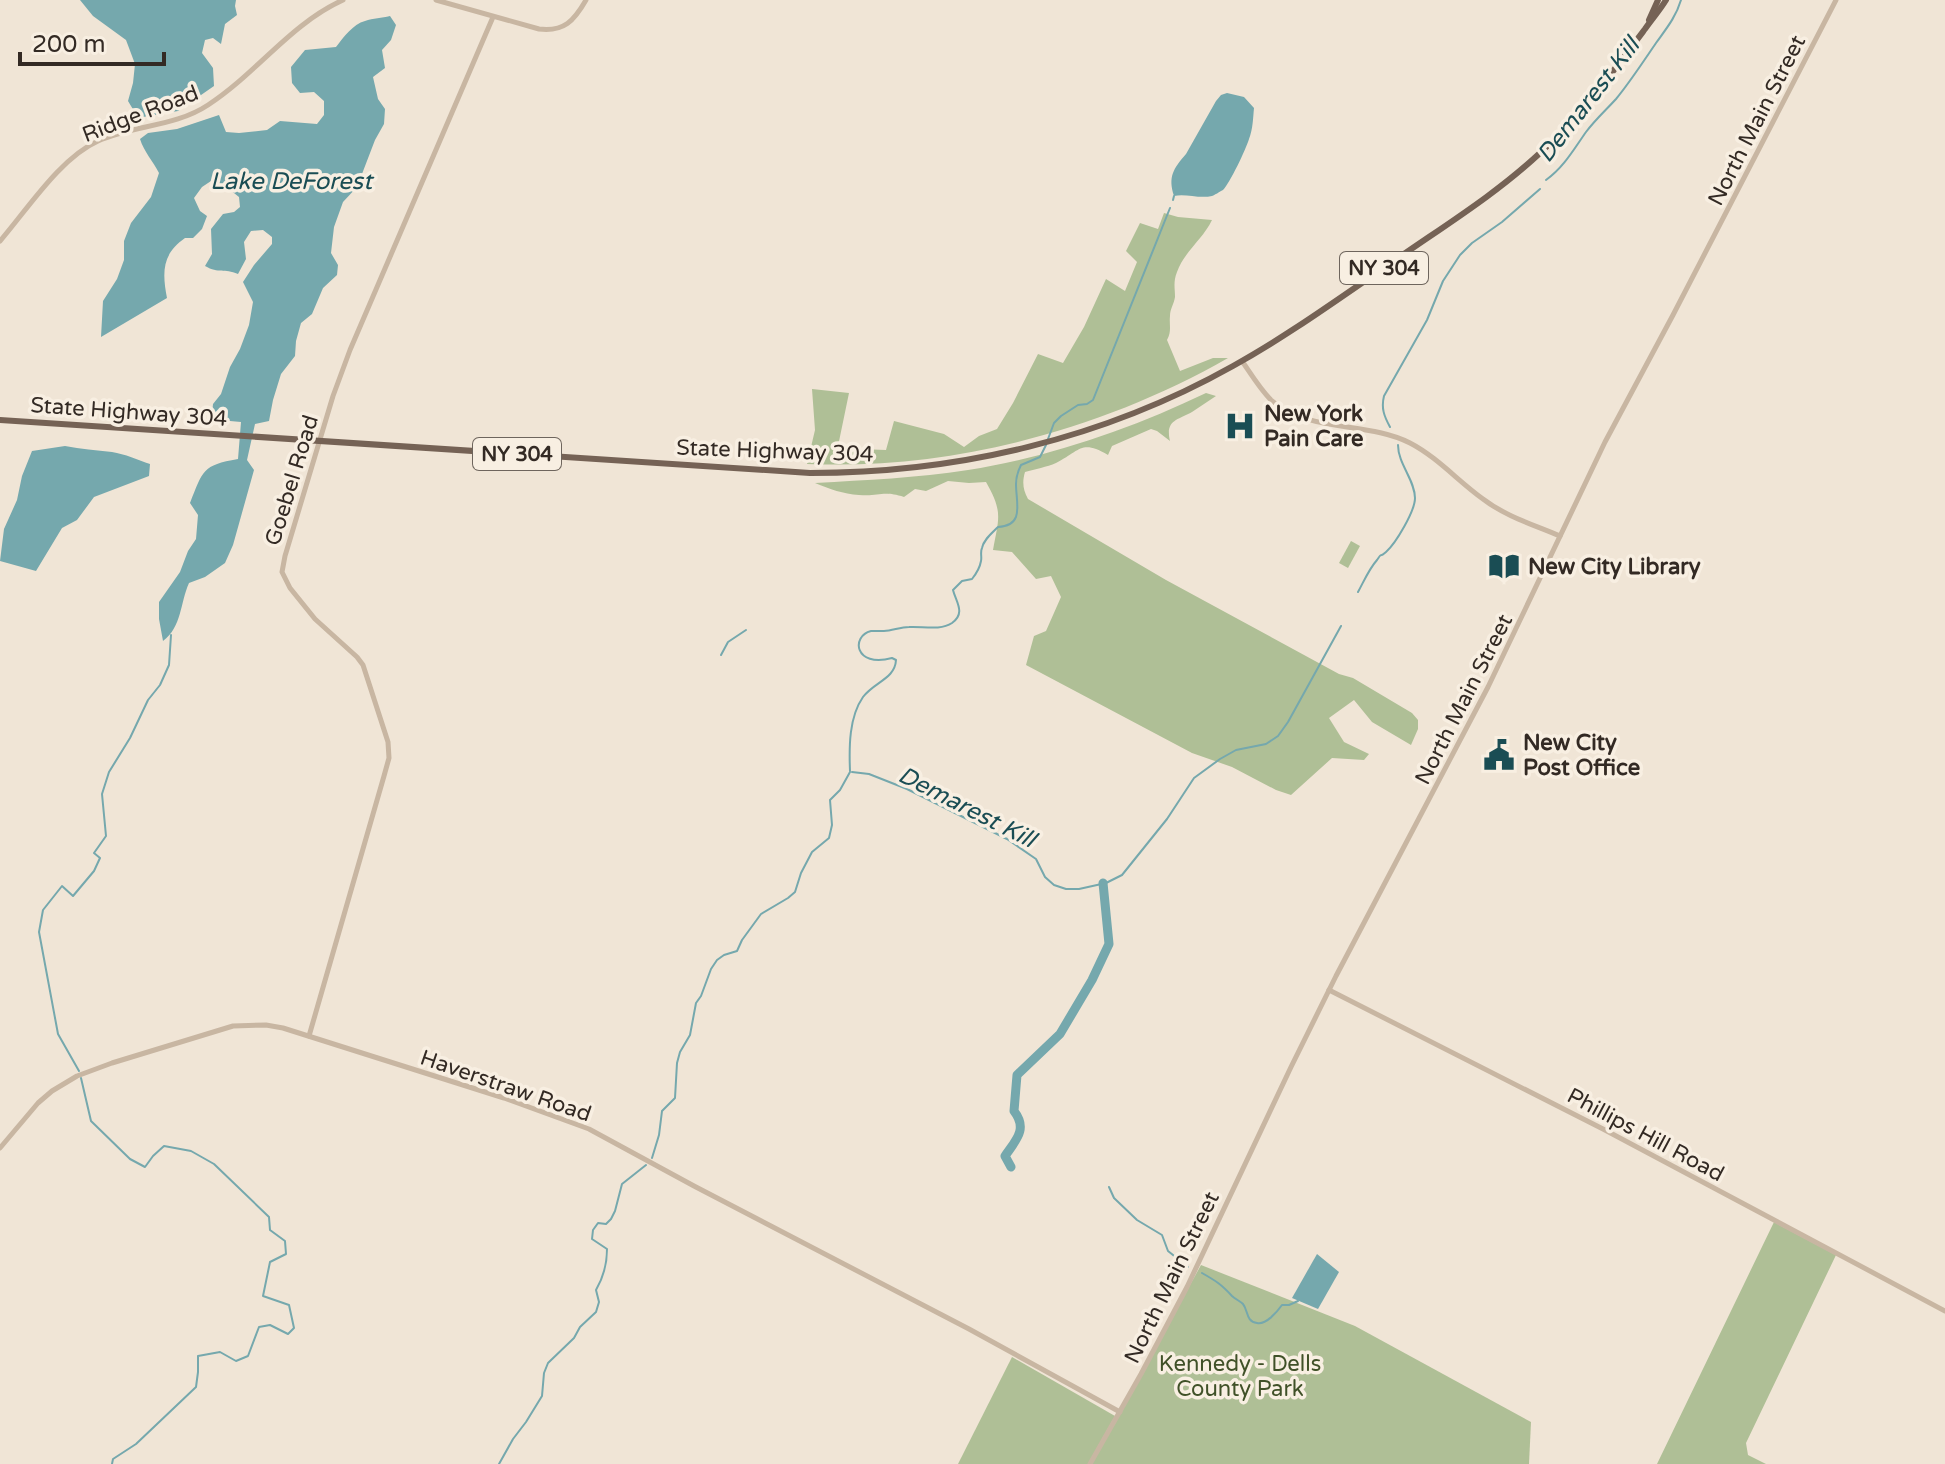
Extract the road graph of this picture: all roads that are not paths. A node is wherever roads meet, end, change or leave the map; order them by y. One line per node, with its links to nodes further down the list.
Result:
1 (343, 0): 9 (street, Ridge Road)
2 (436, 0): 7 (street)
3 (586, 0): 7 (street)
4 (1658, 0): 8 (main road, State Highway 304 / NY 304)
5 (1666, 0): 8 (main road, State Highway 304 / NY 304)
6 (1836, 0): 13 (street, North Main Street)
7 (493, 17): 12 (street, Goebel Road)
8 (1646, 27): 10 (main road, State Highway 304 / NY 304)
9 (0, 241)
10 (1242, 361): 12 (main road, State Highway 304 / NY 304); 13 (street)
11 (0, 420): 12 (main road, State Highway 304 / NY 304)
12 (319, 441): 15 (street, Goebel Road)
13 (1560, 536): 14 (street, North Main Street)
14 (1329, 990): 17 (street, Phillips Hill Road); 18 (street, North Main Street)
15 (309, 1036): 16 (street, Haverstraw Road); 19 (street, Haverstraw Road)
16 (0, 1148)
17 (1945, 1311)
18 (1131, 1392): 19 (street); 20 (street, North Main Street)
19 (1099, 1400): 20 (street, Haverstraw Road)
20 (1120, 1412): 21 (street, North Main Street)
21 (1090, 1464)

